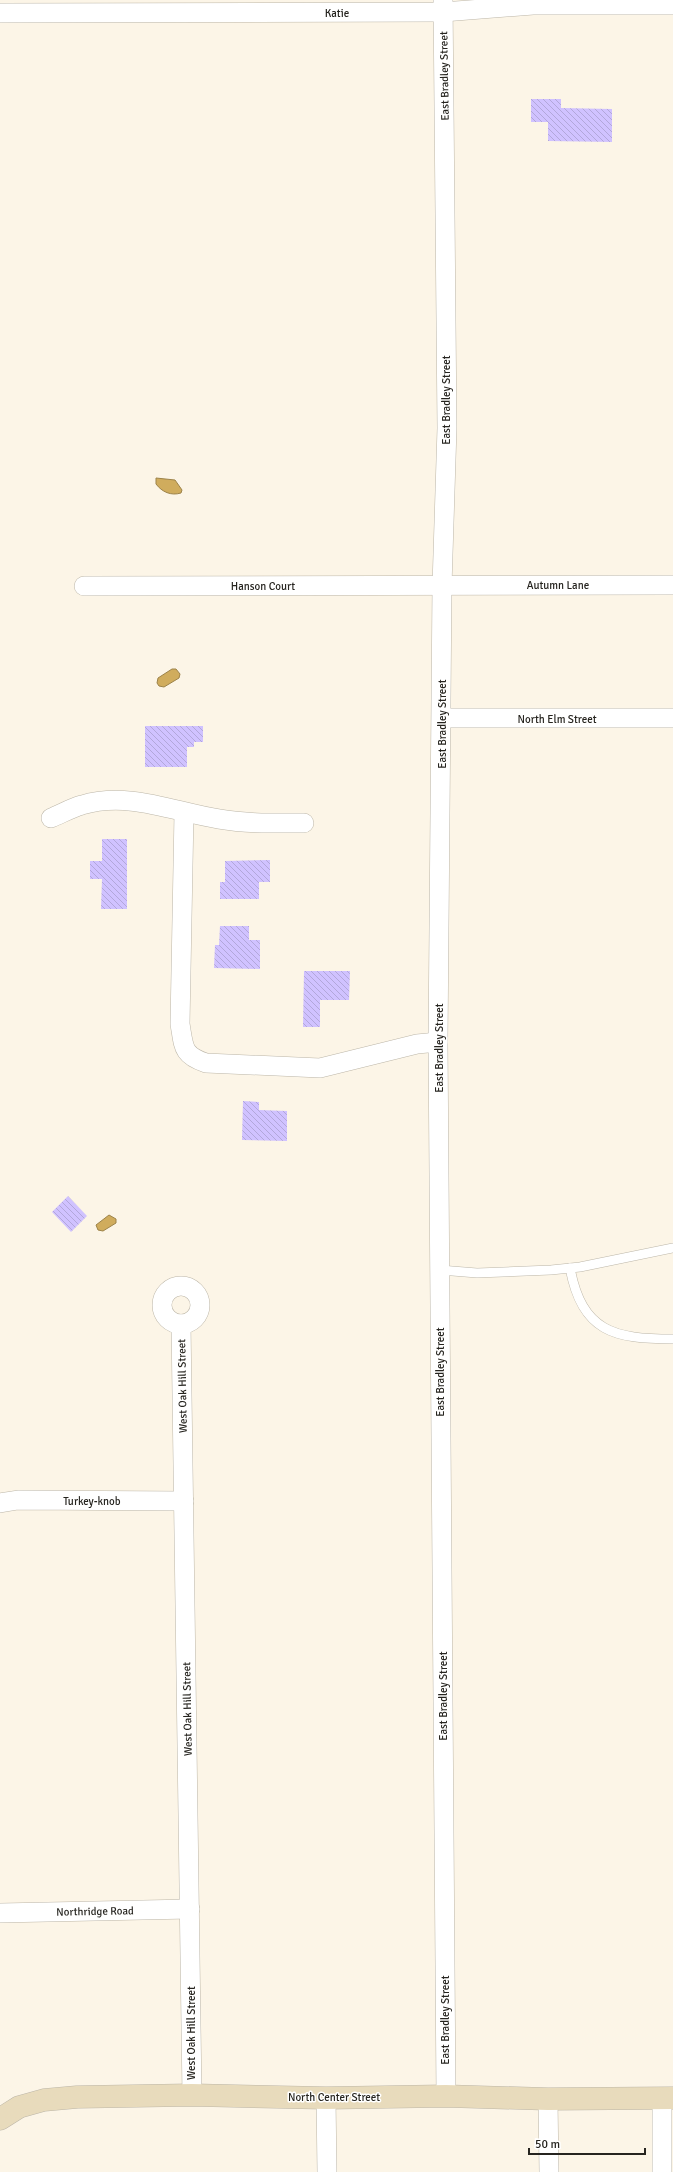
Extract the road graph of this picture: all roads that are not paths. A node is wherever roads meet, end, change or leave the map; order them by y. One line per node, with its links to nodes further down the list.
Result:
1 (673, 5): 2 (street, Katie)
2 (443, 6): 3 (street, Katie); 6 (street, East Bradley Street)
3 (0, 13)
4 (673, 585): 6 (street, Autumn Lane)
5 (84, 586): 6 (street, Hanson Court)
6 (442, 586): 7 (street, East Bradley Street)
7 (442, 718): 8 (street, North Elm Street); 12 (street, East Bradley Street)
8 (673, 718)
9 (184, 813): 10 (street); 11 (street); 12 (street)
10 (51, 818)
11 (304, 823)
12 (438, 1042): 15 (street, East Bradley Street)
13 (673, 1248): 14 (lane)
14 (570, 1268): 15 (lane); 17 (lane)
15 (440, 1270): 23 (street, East Bradley Street)
16 (181, 1324): 18 (street, West Oak Hill Street)
17 (673, 1339)
18 (184, 1501): 19 (street, Turkey-knob); 20 (street, West Oak Hill Street)
19 (0, 1503)
20 (190, 1909): 21 (street, Northridge Road); 22 (street, West Oak Hill Street)
21 (0, 1913)
22 (192, 2095): 24 (street, North Center Street); 27 (street, North Center Street)
23 (446, 2096): 24 (street, North Center Street); 26 (street, North Center Street)
24 (326, 2098): 28 (street)
25 (668, 2098): 26 (street, North Center Street); 30 (street)
26 (548, 2099): 29 (street)
27 (0, 2119)
28 (327, 2172)
29 (549, 2172)
30 (662, 2172)

